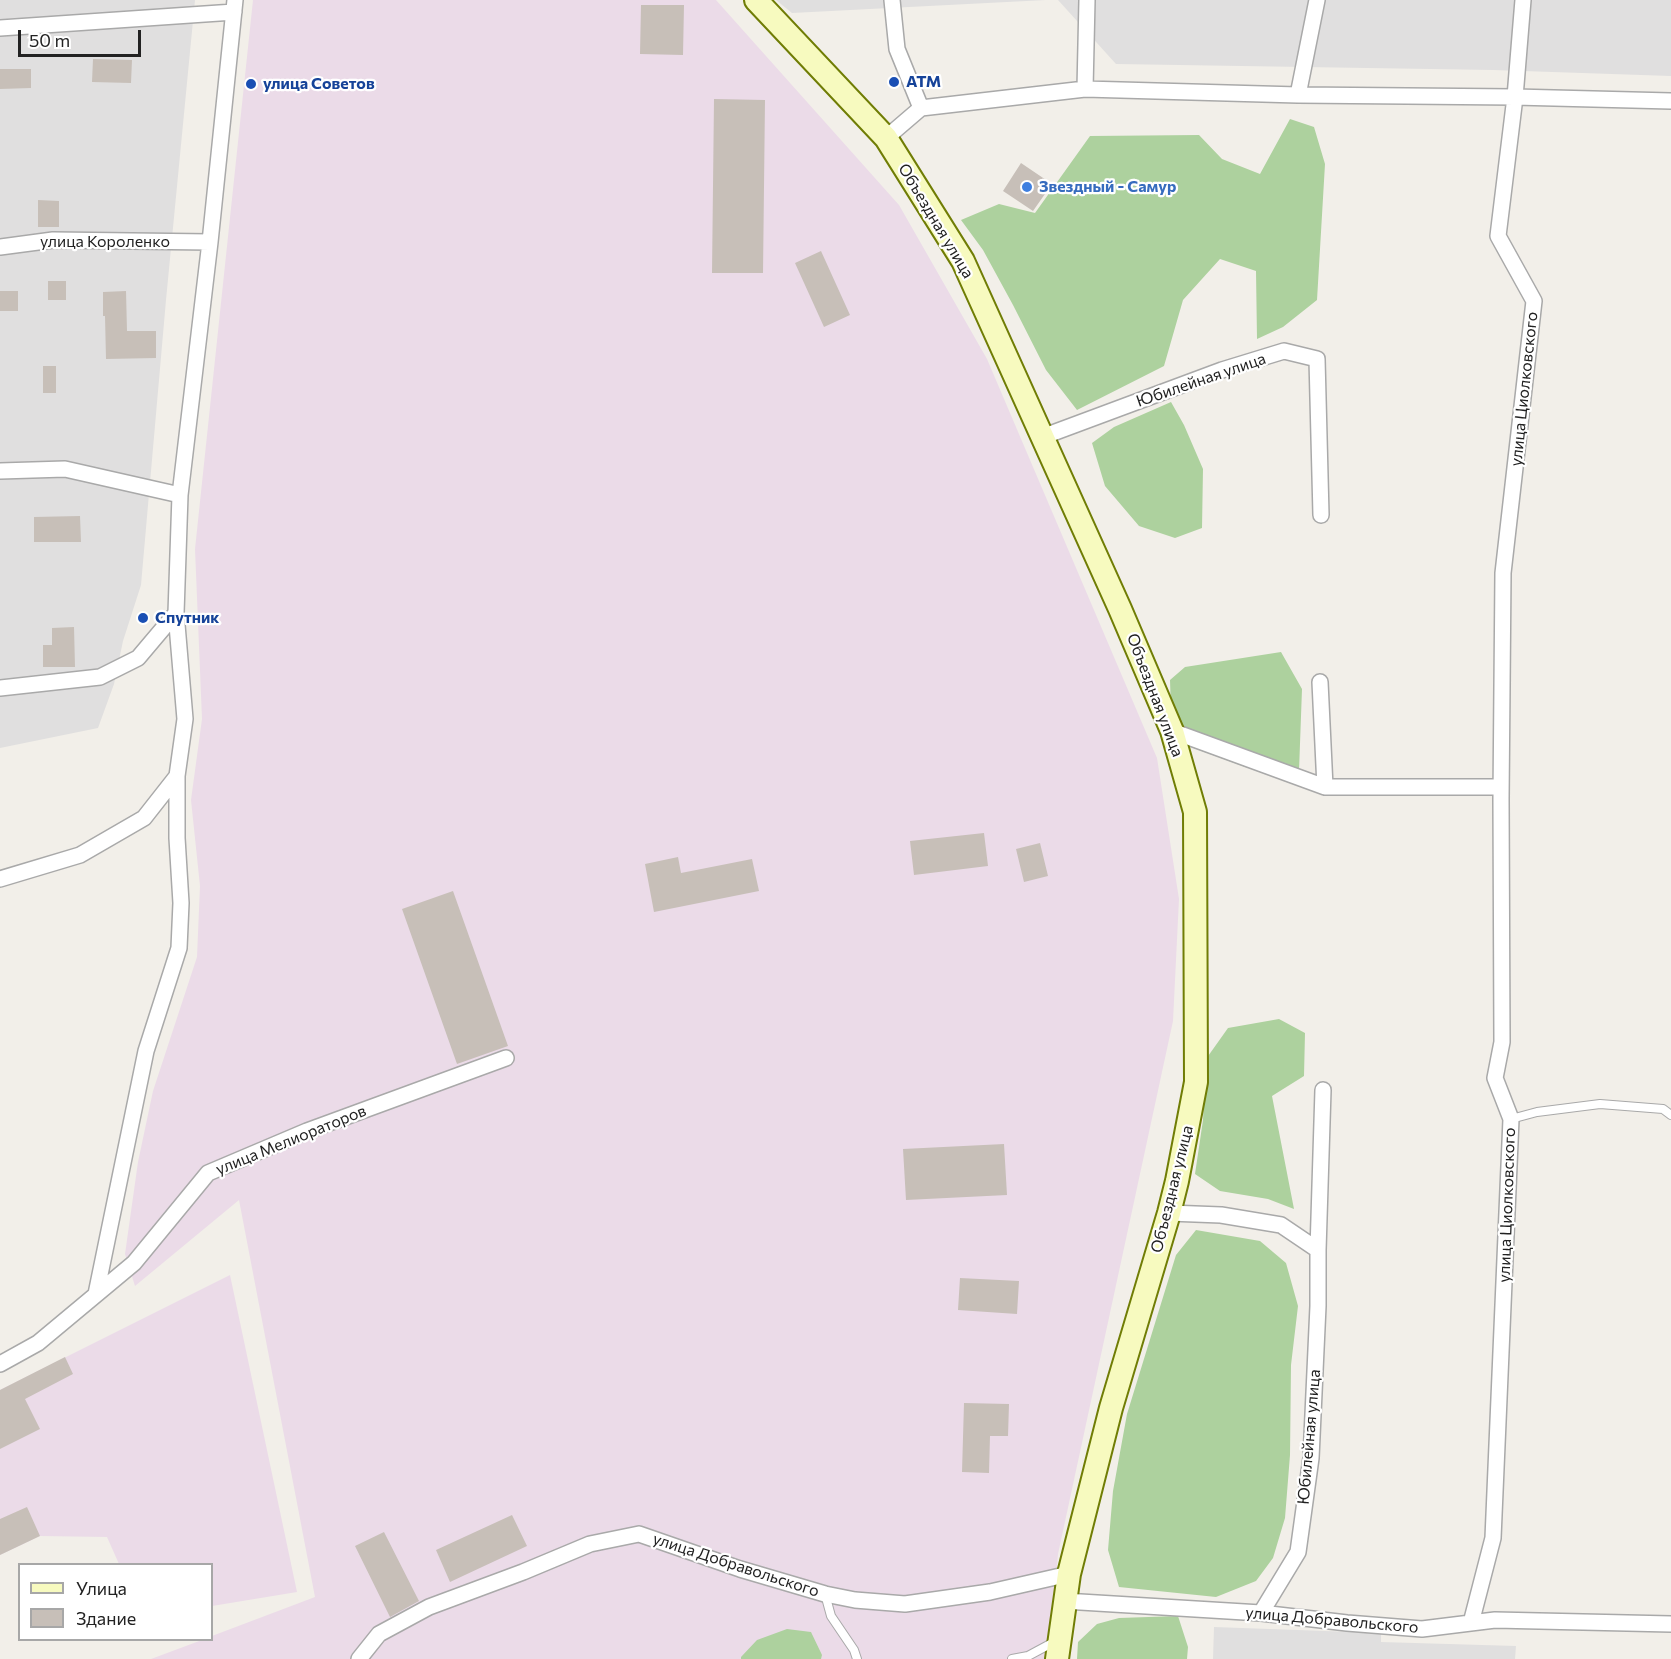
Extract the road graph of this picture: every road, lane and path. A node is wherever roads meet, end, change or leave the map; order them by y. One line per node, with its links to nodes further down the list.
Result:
1 (756, 0): 13 (main road, Объездная улица)
2 (891, 0): 12 (street)
3 (1087, 0): 8 (street)
4 (1317, 0): 9 (street)
5 (1523, 0): 10 (street, улица Циолковского)
6 (234, 6): 7 (street); 14 (street)
7 (0, 28)
8 (1085, 89): 9 (street); 12 (street)
9 (1298, 95): 10 (street)
10 (1515, 97): 11 (street); 26 (street, улица Циолковского)
11 (1671, 101)
12 (921, 108): 13 (street)
13 (885, 138): 16 (main road, Объездная улица)
14 (210, 242): 15 (street, улица Короленко); 18 (street)
15 (0, 247)
16 (1042, 437): 19 (street, Юбилейная улица); 23 (main road, Объездная улица)
17 (0, 471): 18 (street)
18 (180, 495): 20 (street)
19 (1321, 515)
20 (176, 613): 22 (street); 24 (street)
21 (1320, 682): 25 (street)
22 (0, 688)
23 (1172, 731): 25 (street); 32 (main road, Объездная улица)
24 (177, 776): 27 (street); 34 (street)
25 (1325, 787): 26 (street)
26 (1501, 787): 31 (street, улица Циолковского)
27 (0, 879)
28 (506, 1058): 34 (street, улица Мелиораторов)
29 (1323, 1090): 33 (street, Юбилейная улица)
30 (1671, 1115): 31 (lane)
31 (1511, 1119): 40 (street, улица Циолковского)
32 (1168, 1213): 33 (street); 36 (main road, Объездная улица)
33 (1318, 1250): 39 (street, Юбилейная улица)
34 (96, 1294): 35 (street, улица Мелиораторов)
35 (0, 1364)
36 (1069, 1574): 37 (street, улица Добравольского); 38 (main road, Объездная улица)
37 (825, 1594): 43 (street, улица Добравольского); 44 (lane)
38 (1064, 1601): 39 (street, улица Добравольского); 42 (main road, Объездная улица)
39 (1261, 1613): 40 (street, улица Добравольского)
40 (1471, 1623): 41 (street, улица Добравольского)
41 (1671, 1624)
42 (1058, 1649): 45 (lane)
43 (360, 1659)
44 (857, 1659)
45 (1012, 1659)

